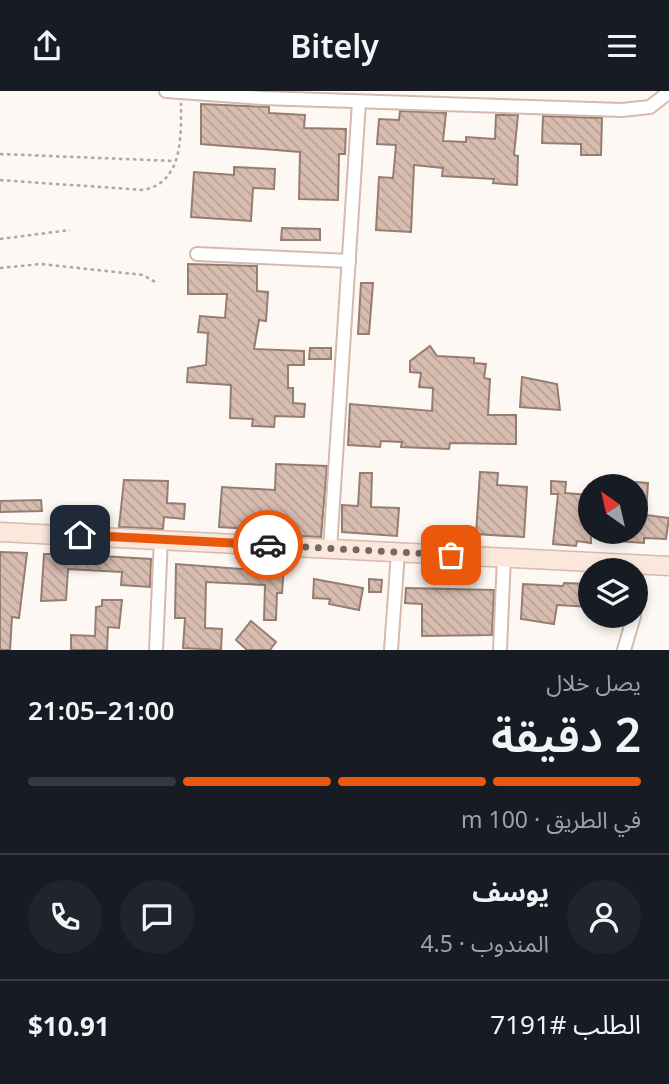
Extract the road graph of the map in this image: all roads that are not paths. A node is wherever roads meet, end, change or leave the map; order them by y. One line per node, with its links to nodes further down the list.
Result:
1 (166, 91): 2 (street)
2 (181, 92): 4 (street)
3 (669, 92): 4 (street)
4 (352, 98): 6 (street)
5 (197, 254): 6 (street)
6 (349, 261): 9 (street)
7 (0, 532): 8 (main road)
8 (161, 538): 9 (main road); 16 (street)
9 (330, 549): 10 (main road)
10 (398, 552): 11 (main road); 17 (street)
11 (504, 557): 12 (main road); 18 (street)
12 (578, 561)
13 (648, 565): 14 (main road)
14 (669, 566)
15 (630, 628): 19 (street)
16 (156, 650)
17 (391, 650)
18 (500, 650)
19 (624, 650)

